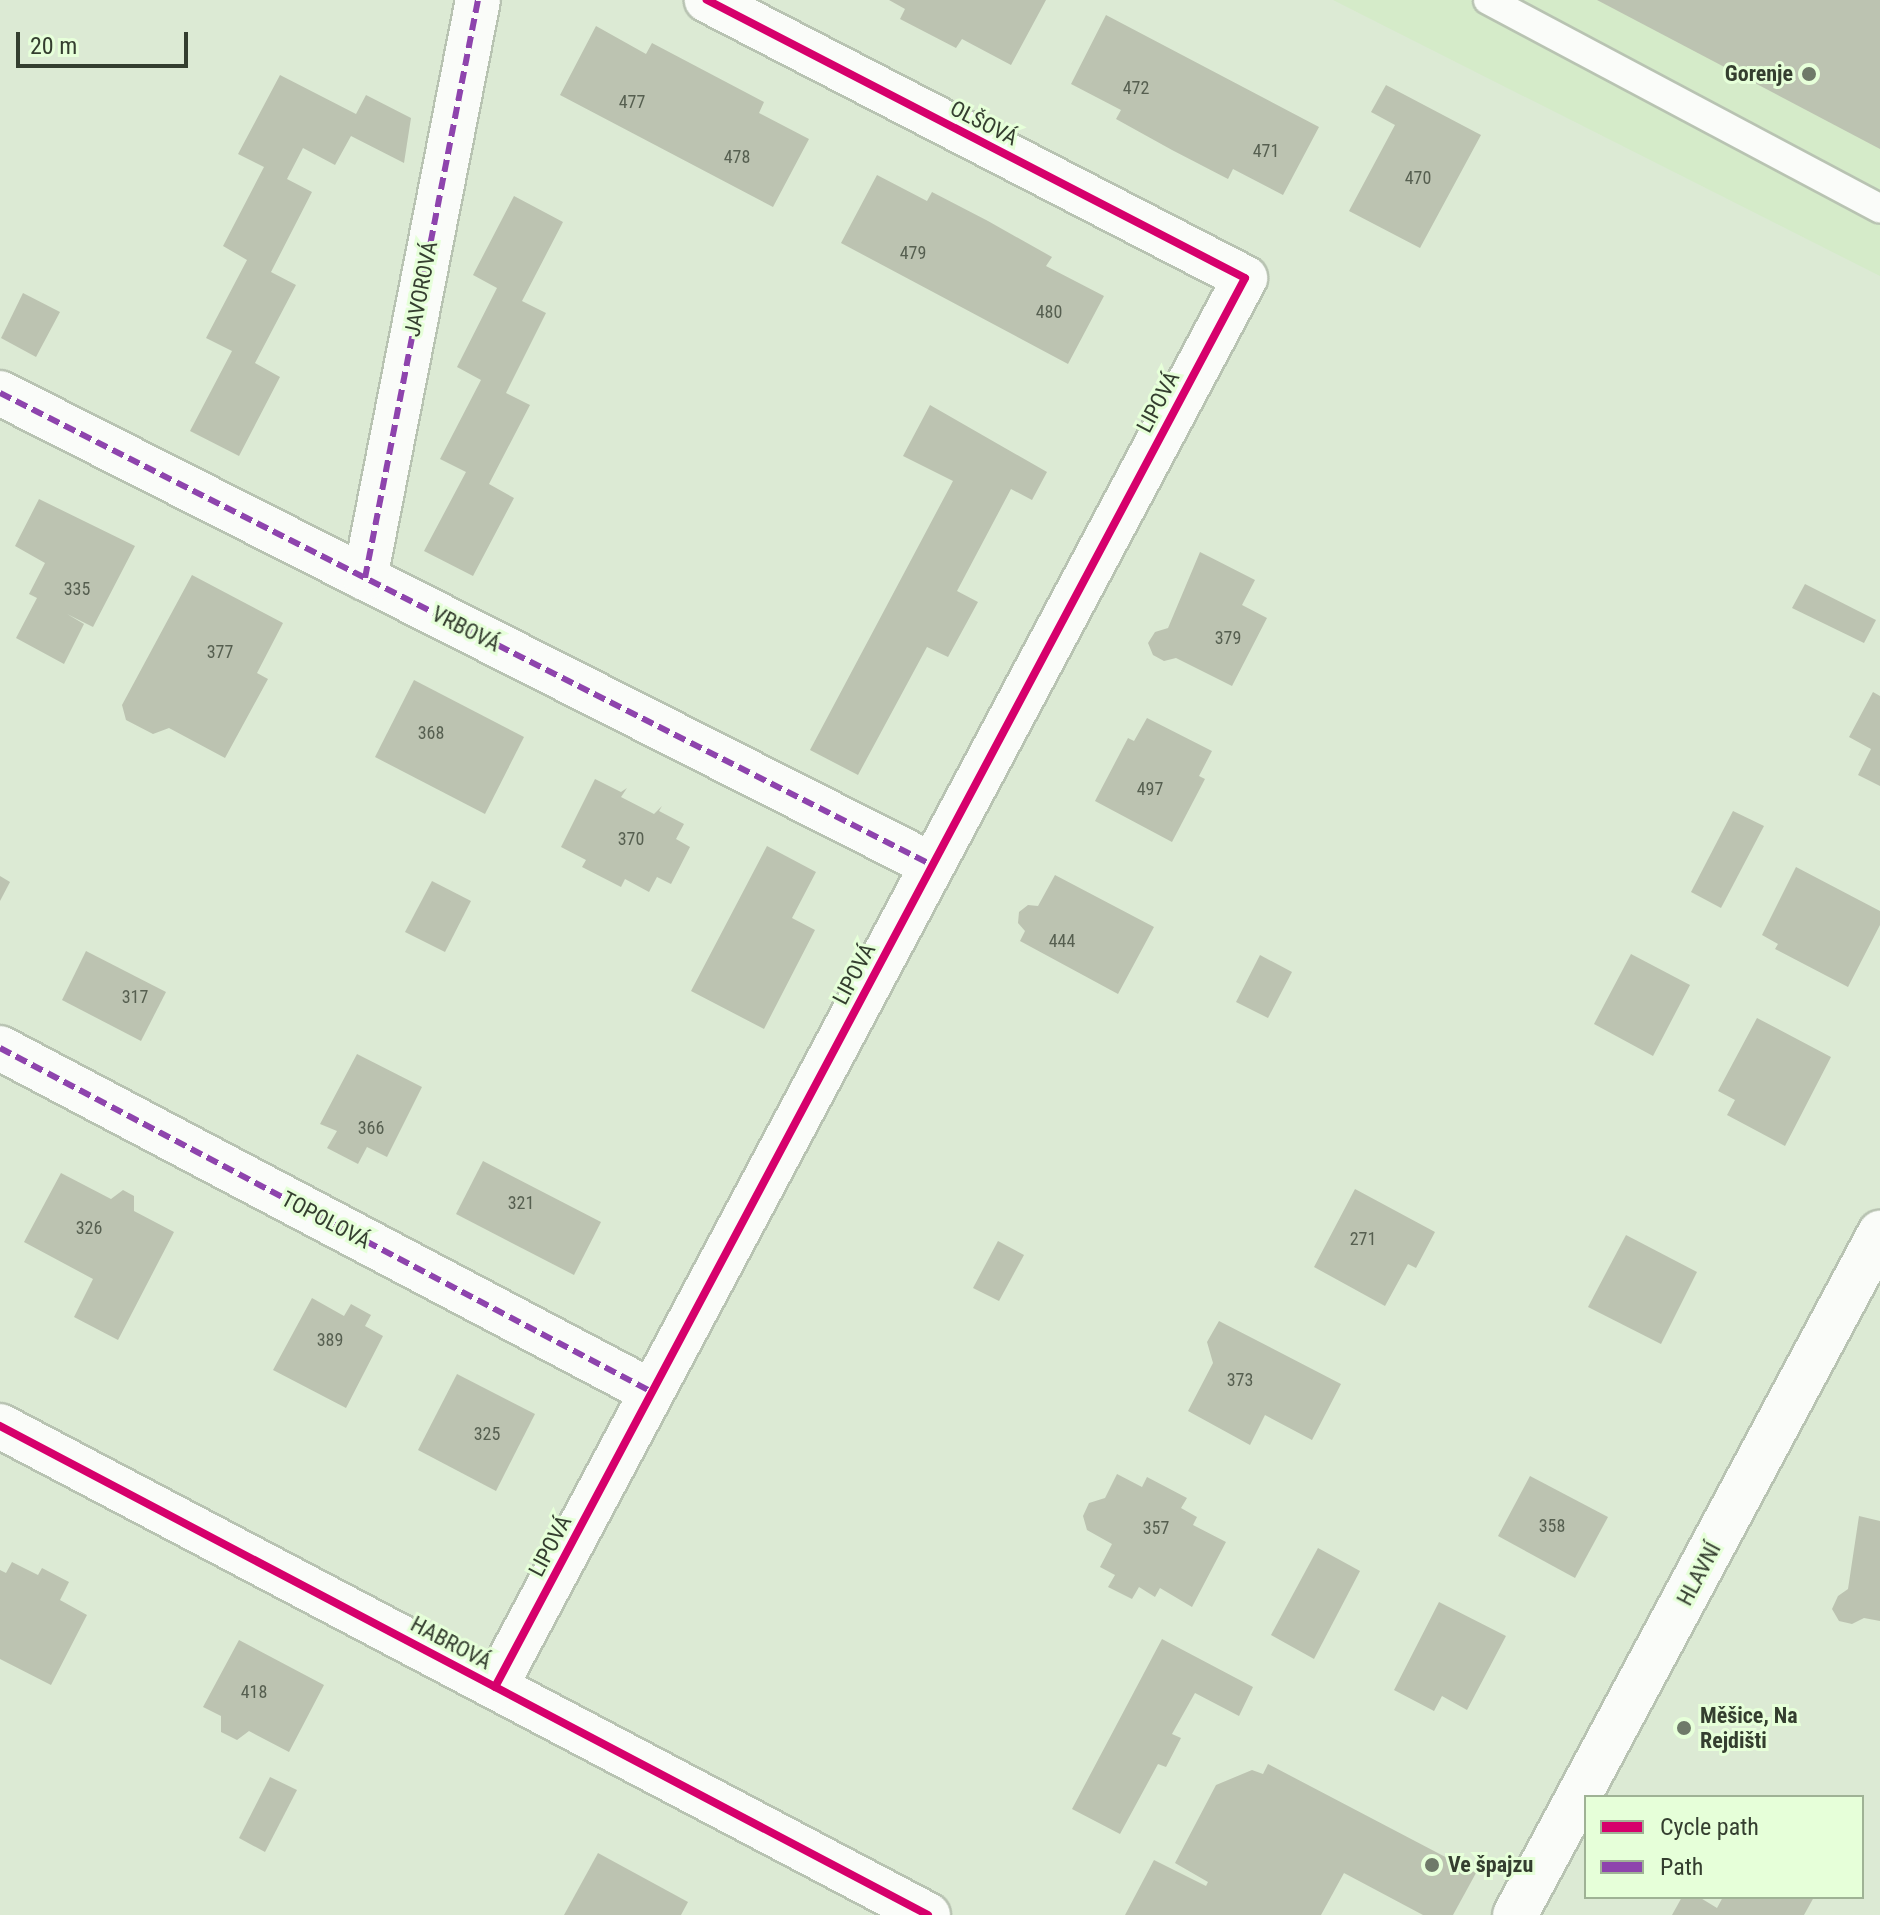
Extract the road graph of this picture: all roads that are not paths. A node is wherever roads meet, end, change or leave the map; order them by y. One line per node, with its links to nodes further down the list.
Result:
1 (478, 0): 7 (street, JAVOROVÁ)
2 (707, 0): 5 (street, OLŠOVÁ)
3 (1488, 0): 4 (lane)
4 (1880, 208)
5 (1245, 278): 8 (street, LIPOVÁ)
6 (0, 393): 7 (street, VRBOVÁ)
7 (365, 578): 8 (street, VRBOVÁ)
8 (932, 865): 11 (street, LIPOVÁ)
9 (0, 1048): 11 (street, TOPOLOVÁ)
10 (1880, 1233): 15 (street, HLAVNÍ)
11 (652, 1392): 13 (street, LIPOVÁ)
12 (0, 1426): 13 (street, HABROVÁ)
13 (495, 1687): 14 (street, HABROVÁ)
14 (928, 1915)
15 (1515, 1915)

